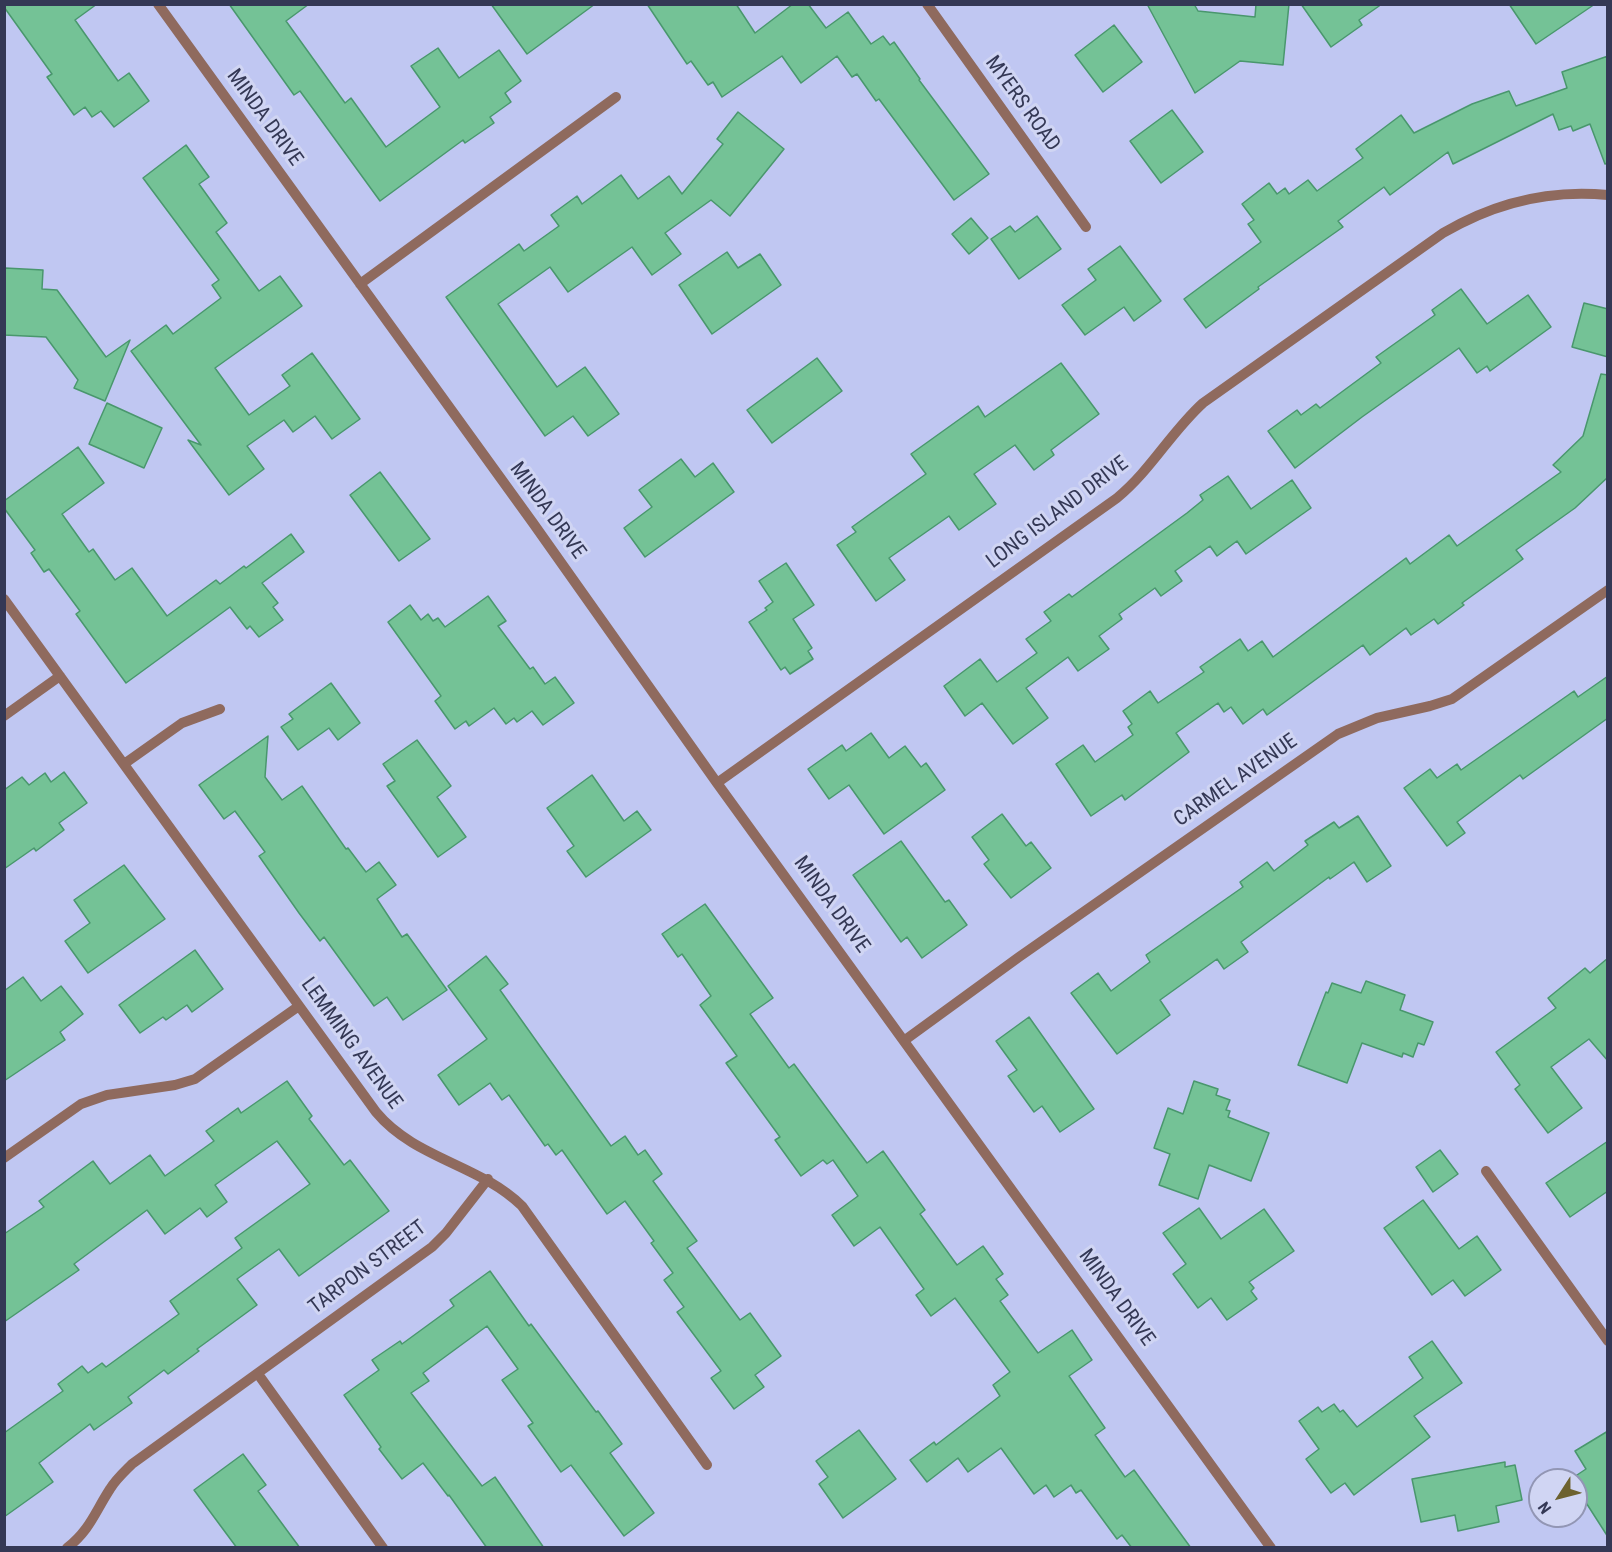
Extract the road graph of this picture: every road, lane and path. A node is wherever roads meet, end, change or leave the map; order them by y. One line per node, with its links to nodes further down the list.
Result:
1 (158, 4): 6 (street, MINDA DRIVE)
2 (927, 4): 5 (street, MYERS ROAD)
3 (616, 97): 6 (street)
4 (1608, 195): 13 (street, LONG ISLAND DRIVE)
5 (1086, 227)
6 (360, 284): 13 (street, MINDA DRIVE)
7 (1608, 590): 15 (street, CARMEL AVENUE)
8 (4, 599): 9 (street, LEMMING AVENUE)
9 (60, 676): 11 (street); 12 (street, LEMMING AVENUE)
10 (220, 709): 12 (street)
11 (4, 716)
12 (124, 764): 14 (street, LEMMING AVENUE)
13 (717, 783): 15 (street, MINDA DRIVE)
14 (299, 1006): 16 (street); 18 (street, LEMMING AVENUE)
15 (905, 1040): 24 (street, MINDA DRIVE)
16 (4, 1158)
17 (1486, 1171): 19 (street)
18 (488, 1179): 20 (street, TARPON STREET); 21 (street, LEMMING AVENUE)
19 (1608, 1341)
20 (258, 1374): 22 (street, TARPON STREET); 23 (street)
21 (707, 1465)
22 (67, 1548)
23 (383, 1548)
24 (1271, 1548)

